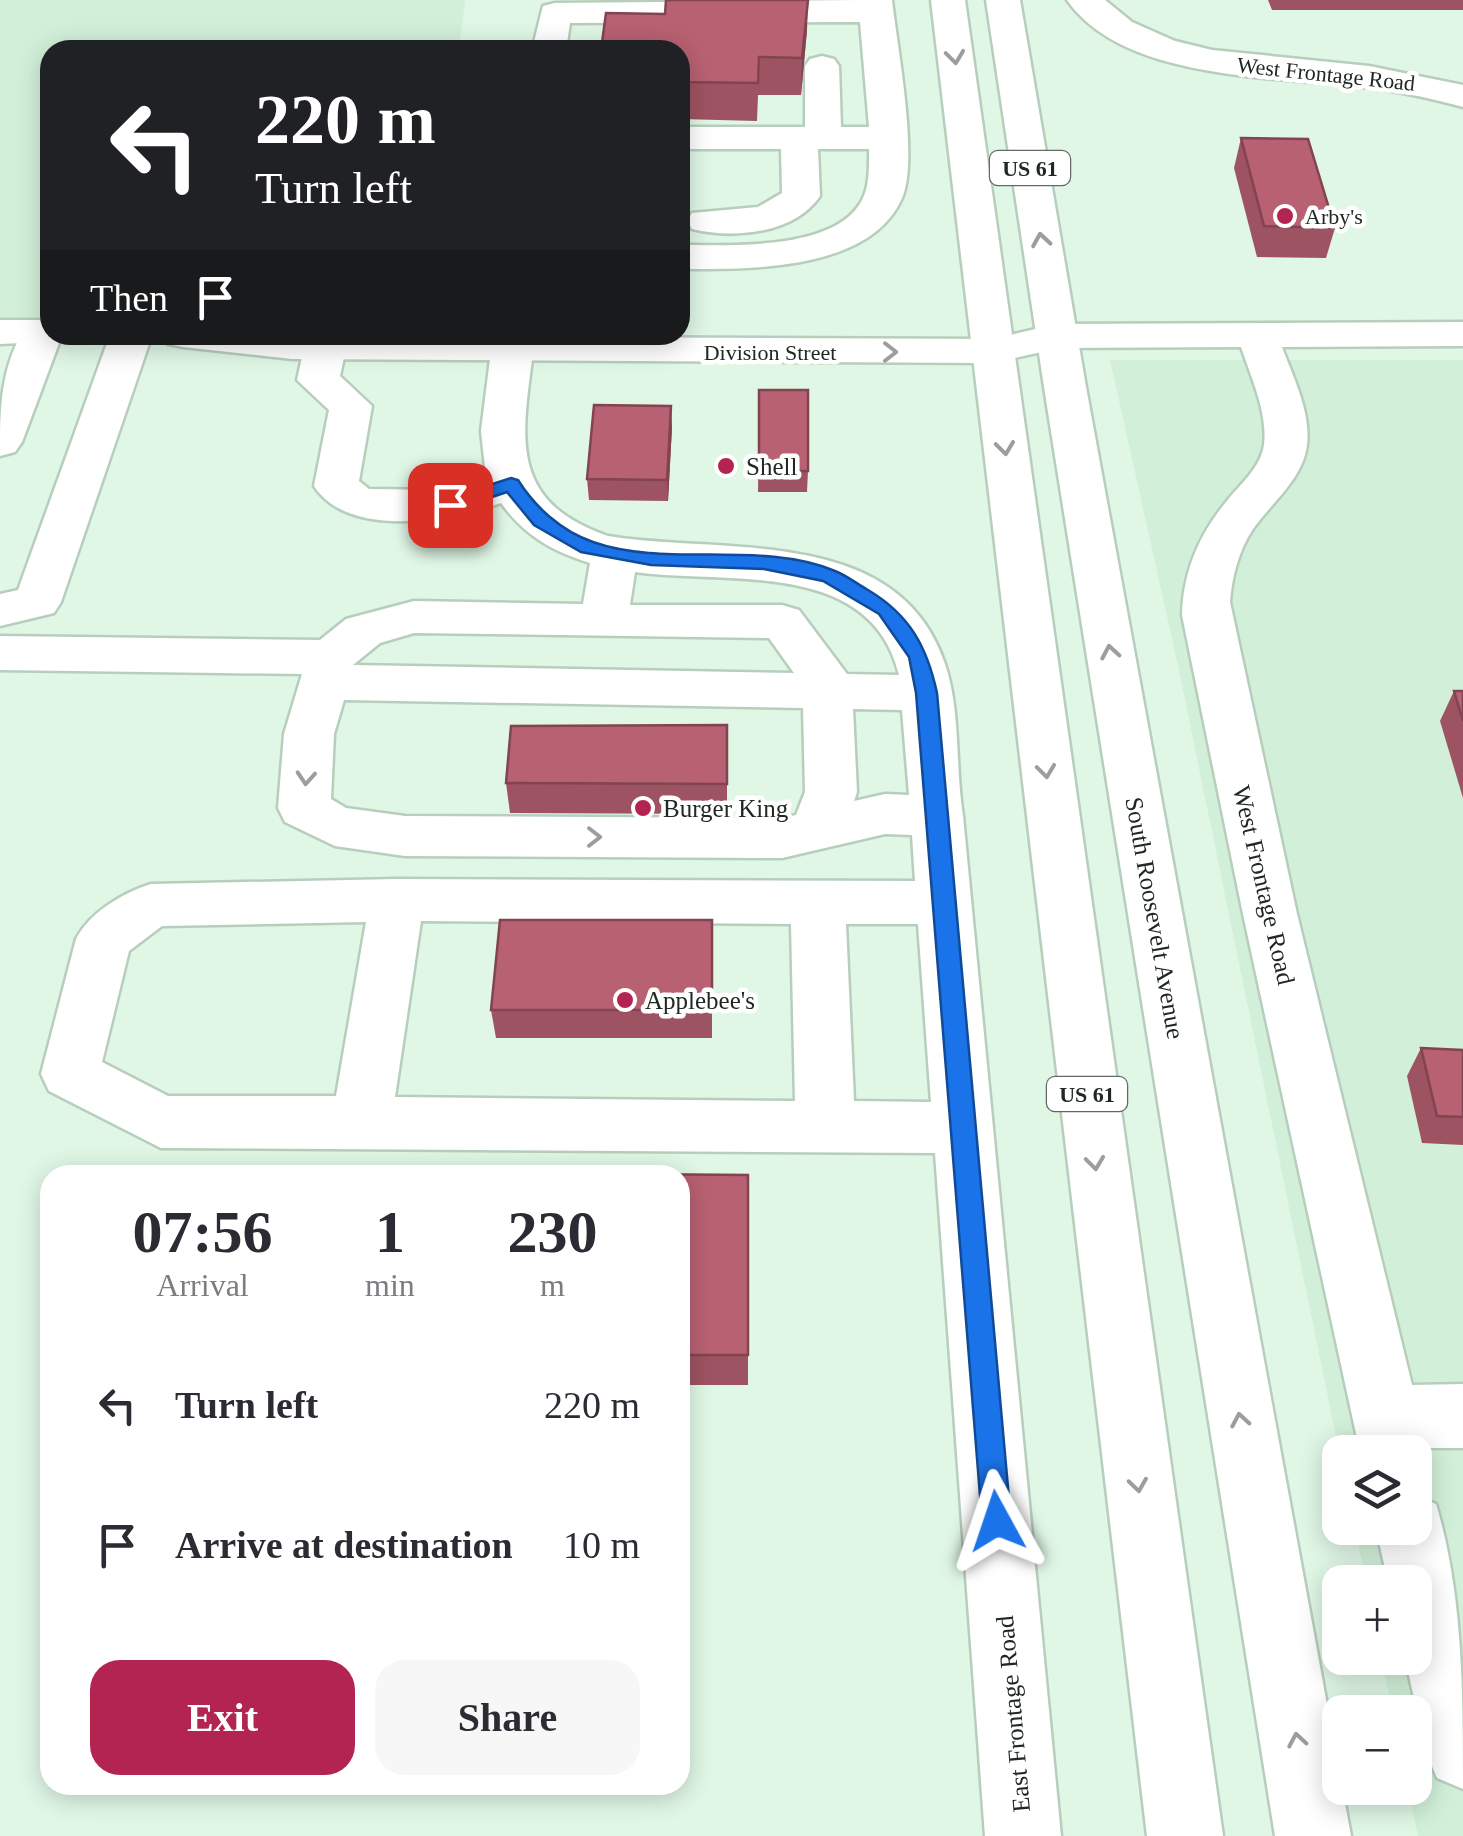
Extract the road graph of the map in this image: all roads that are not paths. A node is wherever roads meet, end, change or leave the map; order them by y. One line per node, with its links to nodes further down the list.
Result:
1 (948, 0): 19 (main road, US 61, one-way to 19)
2 (1003, 0): 20 (main road, South Roosevelt Avenue / US 61, one-way to 2)
3 (1084, 0): 8 (main road, West Frontage Road)
4 (556, 6): 6 (main road); 7 (main road)
5 (876, 6): 6 (main road); 11 (main road)
6 (833, 12): 10 (main road)
7 (551, 40)
8 (1463, 96)
9 (690, 138): 10 (main road)
10 (811, 138): 11 (main road); 12 (main road)
11 (886, 138): 13 (main road)
12 (690, 220)
13 (690, 257)
14 (690, 317): 19 (main road, Division Street)
15 (0, 332): 16 (main road)
16 (40, 332)
17 (1463, 334): 18 (main road, Division Street)
18 (1257, 335): 20 (main road, Division Street); 46 (main road, West Frontage Road)
19 (991, 336): 20 (main road, Division Street); 21 (main road, Division Street, one-way to 19); 50 (main road, US 61, one-way to 50)
20 (1057, 336): 51 (main road, South Roosevelt Avenue / US 61, one-way to 20)
21 (690, 340)
22 (41, 345): 28 (main road)
23 (126, 345): 31 (main road)
24 (292, 345): 27 (main road, Division Street)
25 (438, 345): 27 (main road, Division Street)
26 (514, 345): 29 (main road)
27 (325, 348): 29 (main road)
28 (0, 442)
29 (511, 484): 30 (main road, East Frontage Road)
30 (615, 554): 32 (main road); 36 (main road, East Frontage Road)
31 (0, 610)
32 (604, 621): 34 (main road); 35 (main road)
33 (0, 653): 34 (main road)
34 (327, 670): 35 (main road); 38 (main road, one-way to 38)
35 (828, 693): 36 (main road); 38 (main road)
36 (926, 693): 37 (main road, East Frontage Road)
37 (937, 816): 38 (main road); 41 (main road, East Frontage Road)
38 (827, 828)
39 (397, 900): 40 (main road); 42 (main road); 42 (main road)
40 (818, 902): 41 (main road); 43 (main road)
41 (944, 904): 44 (main road, East Frontage Road)
42 (361, 1122): 43 (main road)
43 (825, 1127): 44 (main road)
44 (964, 1128): 49 (main road, East Frontage Road)
45 (1463, 1416): 46 (main road)
46 (1390, 1435)
47 (1416, 1545): 48 (main road)
48 (1463, 1752)
49 (1024, 1836)
50 (1185, 1836)
51 (1313, 1836)

